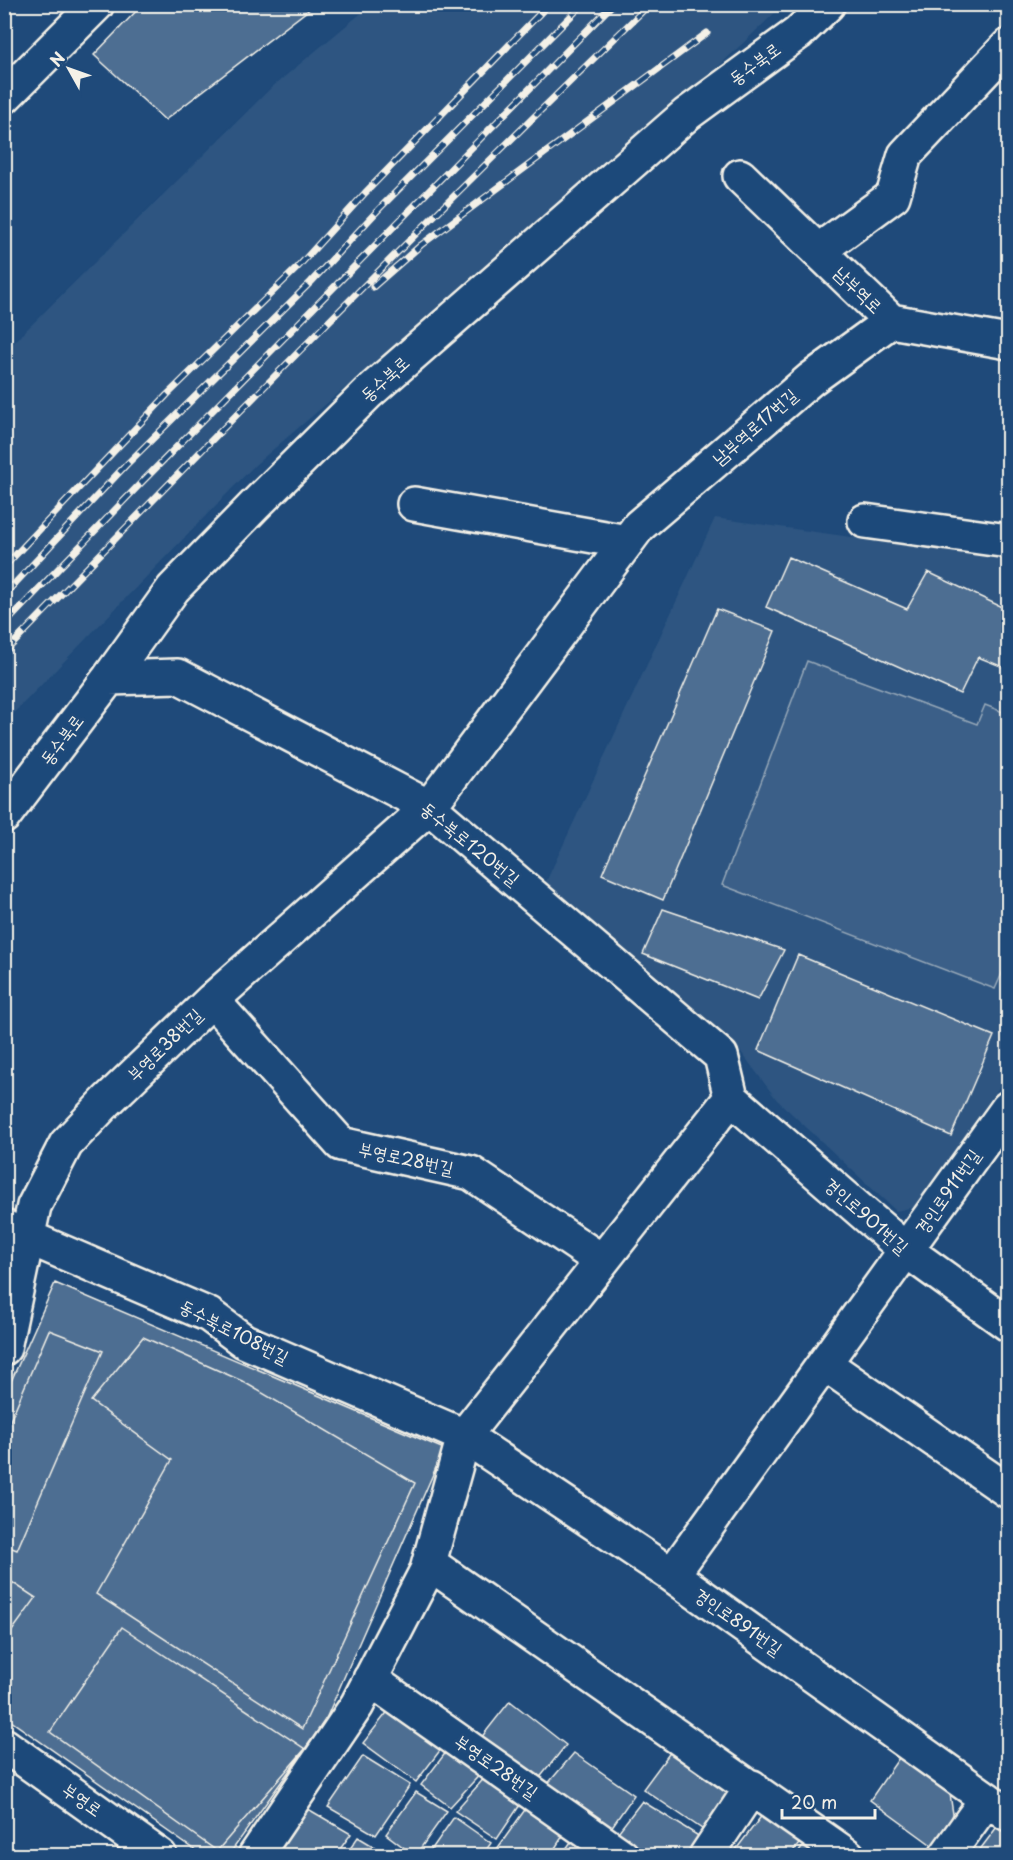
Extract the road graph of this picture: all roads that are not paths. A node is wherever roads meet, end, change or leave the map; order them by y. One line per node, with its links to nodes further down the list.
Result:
1 (97, 4): 4 (street)
2 (828, 4): 13 (street, 동수북로)
3 (1008, 46): 6 (street)
4 (4, 97)
5 (740, 176): 6 (street, 남부역로)
6 (818, 251): 7 (street, 남부역로)
7 (891, 321): 8 (street, 남부역로); 12 (street, 남부역로17번길)
8 (1008, 342)
9 (414, 504): 12 (street)
10 (865, 521): 11 (street)
11 (1008, 541)
12 (627, 542): 14 (street, 남부역로17번길)
13 (109, 678): 14 (street, 동수북로120번길); 15 (street, 동수북로)
14 (429, 807): 16 (street, 부영로38번길); 17 (street, 동수북로120번길)
15 (4, 816)
16 (212, 1000): 19 (street, 부영로38번길); 21 (street, 부영로28번길)
17 (731, 1098): 20 (street, 경인로901번길); 21 (street)
18 (1008, 1108): 20 (street, 경인로911번길)
19 (16, 1232): 23 (street, 부영로38번길); 25 (street, 동수북로108번길)
20 (907, 1251): 22 (street, 경인로901번길); 24 (street, 경인로911번길)
21 (602, 1262): 25 (street)
22 (1008, 1324)
23 (4, 1348)
24 (825, 1364): 26 (street); 28 (street, 경인로911번길)
25 (464, 1436): 27 (street); 28 (street, 경인로891번길)
26 (1008, 1490)
27 (429, 1563): 29 (street); 31 (street)
28 (672, 1575): 32 (street, 경인로891번길)
29 (370, 1679): 34 (street); 35 (street, 부영로28번길)
30 (4, 1745): 33 (street, 부영로)
31 (752, 1787): 36 (street); 37 (street)
32 (998, 1807): 38 (street)
33 (160, 1856)
34 (255, 1856)
35 (622, 1856)
36 (706, 1856)
37 (848, 1856)
38 (946, 1856)

